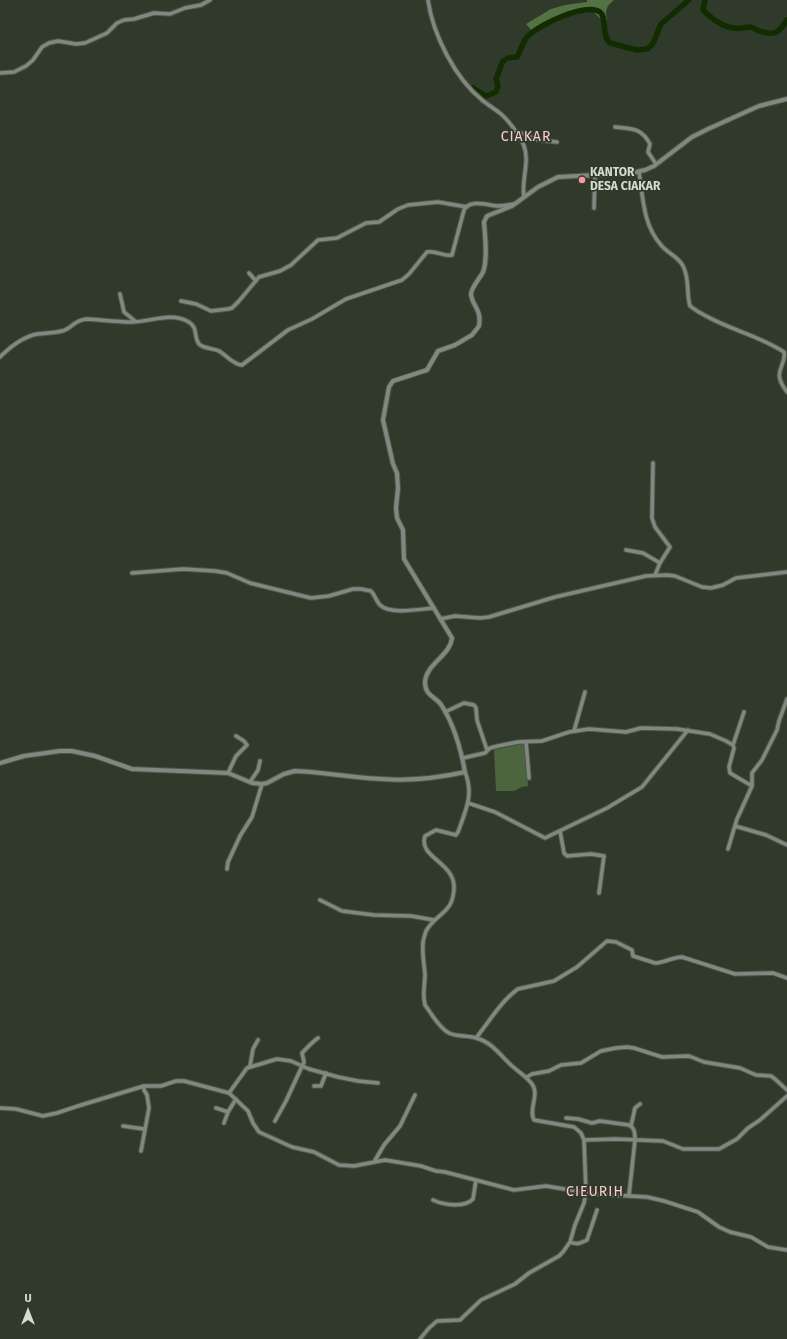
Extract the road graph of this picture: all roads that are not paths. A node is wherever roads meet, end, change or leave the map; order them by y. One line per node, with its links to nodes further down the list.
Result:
1 (210, 0): 3 (street)
2 (428, 0): 6 (street)
3 (0, 73)
4 (787, 99): 8 (street)
5 (615, 127): 8 (street)
6 (515, 131): 7 (street); 11 (street)
7 (557, 142)
8 (656, 164): 9 (street)
9 (639, 172): 10 (street); 20 (street)
10 (595, 176): 11 (street); 14 (street)
11 (524, 197): 12 (street)
12 (515, 203): 13 (street); 29 (street)
13 (468, 207): 16 (street); 19 (street)
14 (594, 208)
15 (249, 273): 16 (street)
16 (256, 281): 18 (street)
17 (120, 294): 19 (street)
18 (181, 301)
19 (136, 322): 21 (street)
20 (786, 354): 22 (street)
21 (0, 357)
22 (787, 392)
23 (653, 463): 25 (street)
24 (626, 550): 25 (street)
25 (660, 563): 28 (street)
26 (787, 572): 28 (street)
27 (132, 573): 29 (street)
28 (655, 575): 30 (street)
29 (434, 608): 30 (street)
30 (440, 619): 33 (street)
31 (585, 692): 36 (street)
32 (787, 699): 49 (street)
33 (445, 712): 40 (street); 41 (street)
34 (744, 712): 39 (street)
35 (688, 730): 36 (street); 39 (street); 52 (street)
36 (574, 731): 38 (street)
37 (236, 736): 45 (street)
38 (526, 742): 40 (street); 46 (street)
39 (733, 745): 49 (street)
40 (487, 750): 41 (street)
41 (463, 758): 44 (street)
42 (260, 761): 47 (street)
43 (0, 763): 45 (street)
44 (465, 772): 48 (street); 50 (street)
45 (228, 773): 47 (street)
46 (529, 778)
47 (250, 782): 48 (street)
48 (262, 784): 55 (street)
49 (752, 786): 51 (street)
50 (468, 803): 52 (street); 58 (street)
51 (735, 826): 53 (street); 54 (street)
52 (560, 831): 56 (street)
53 (787, 845)
54 (728, 849)
55 (228, 869)
56 (599, 893)
57 (320, 900): 58 (street)
58 (434, 920): 61 (street)
59 (787, 978): 61 (street)
60 (318, 1038): 64 (street)
61 (476, 1038): 66 (street)
62 (258, 1040): 63 (street)
63 (250, 1066): 64 (street); 71 (street)
64 (301, 1066): 65 (street); 80 (street)
65 (326, 1073): 67 (street); 69 (street)
66 (527, 1077): 70 (street); 85 (street)
67 (378, 1082)
68 (144, 1086): 71 (street); 77 (street); 84 (street)
69 (314, 1086)
70 (787, 1090)
71 (230, 1093): 74 (street)
72 (414, 1095): 88 (street)
73 (787, 1096): 86 (street)
74 (236, 1099): 78 (street); 88 (street)
75 (640, 1104): 83 (street)
76 (216, 1108): 78 (street)
77 (1, 1109)
78 (228, 1112): 81 (street)
79 (566, 1118): 83 (street)
80 (275, 1121)
81 (224, 1123)
82 (123, 1126): 84 (street)
83 (631, 1126): 86 (street)
84 (144, 1129): 87 (street)
85 (584, 1140): 86 (street); 90 (street)
86 (635, 1140): 91 (street)
87 (140, 1151)
88 (374, 1162): 89 (street)
89 (476, 1180): 90 (street); 92 (street)
90 (586, 1192): 91 (street); 94 (street)
91 (629, 1195): 95 (street)
92 (433, 1200)
93 (598, 1210): 94 (street)
94 (570, 1242): 96 (street)
95 (787, 1250)
96 (420, 1339)

